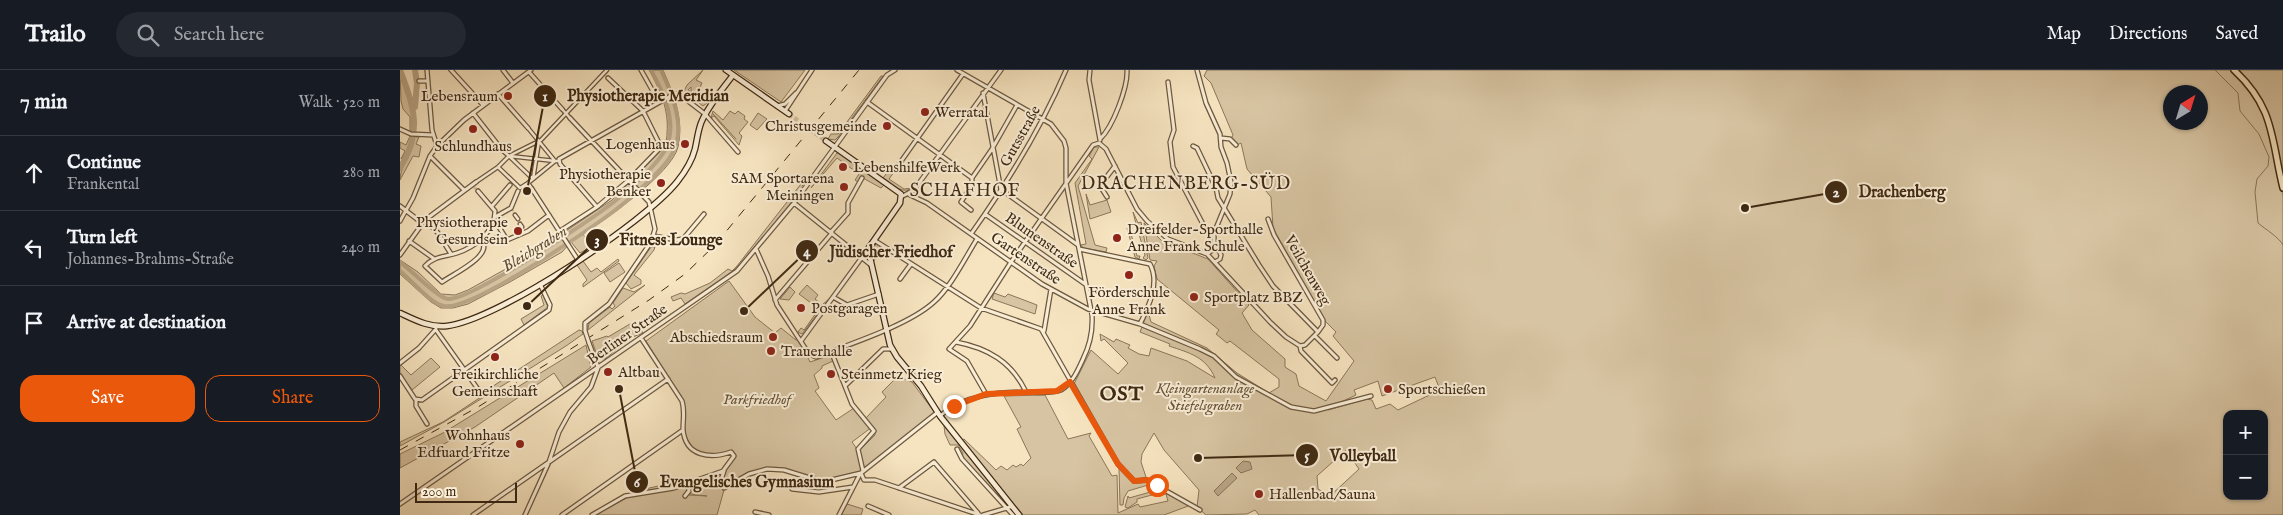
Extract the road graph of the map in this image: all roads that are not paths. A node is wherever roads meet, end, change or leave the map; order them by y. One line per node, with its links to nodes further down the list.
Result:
1 (427, 70): 22 (street)
2 (451, 70): 31 (street)
3 (503, 70): 24 (street)
4 (606, 70): 17 (street)
5 (641, 70): 29 (street)
6 (726, 70): 19 (main road)
7 (812, 70): 26 (street)
8 (895, 70): 30 (street, Berliner Straße)
9 (957, 70): 18 (street)
10 (1002, 70): 25 (street)
11 (1066, 70): 41 (street, Gutsstraße)
12 (1090, 70): 50 (street)
13 (1127, 70): 50 (street)
14 (1197, 70): 46 (street)
15 (2234, 70): 74 (main road)
16 (530, 71): 24 (street); 34 (street)
17 (604, 74): 20 (street); 38 (street)
18 (963, 74): 25 (street); 45 (street)
19 (733, 75): 32 (main road); 39 (main road)
20 (608, 78): 35 (street)
21 (419, 81): 22 (street)
22 (428, 81): 44 (street)
23 (1168, 82): 107 (street)
24 (514, 83): 28 (street)
25 (986, 88): 27 (street); 33 (street)
26 (797, 91): 32 (street); 37 (street)
27 (983, 93): 55 (street); 58 (street)
28 (498, 94): 31 (street); 42 (street)
29 (661, 101): 35 (street); 39 (street)
30 (867, 102): 45 (street); 54 (street, Berliner Straße)
31 (483, 105): 36 (street)
32 (777, 106): 37 (main road)
33 (1017, 106): 41 (street); 55 (street)
34 (562, 109): 38 (street)
35 (643, 111): 48 (street); 69 (street)
36 (473, 113): 52 (street); 56 (street)
37 (787, 113)
38 (566, 114): 40 (street); 47 (street)
39 (706, 114): 57 (street); 87 (main road)
40 (570, 118): 48 (street)
41 (1044, 120): 72 (street); 78 (street, Gutsstraße)
42 (528, 128): 47 (street)
43 (400, 129): 44 (street)
44 (433, 135): 52 (street)
45 (917, 138): 58 (street); 65 (street)
46 (1221, 138): 51 (street); 88 (street)
47 (540, 140): 60 (street); 61 (street); 62 (street)
48 (592, 141): 62 (street); 69 (street)
49 (826, 141): 54 (main road)
50 (1098, 141): 63 (street); 72 (street)
51 (1236, 145)
52 (437, 146): 59 (street)
53 (1193, 146): 88 (street, Veilchenweg)
54 (834, 147): 81 (main road); 83 (street, Berliner Straße)
55 (992, 148): 67 (street); 78 (street)
56 (502, 150): 60 (street)
57 (738, 152)
58 (939, 154): 67 (street); 80 (street)
59 (430, 156): 76 (street); 89 (street)
60 (509, 156): 61 (street); 64 (street); 68 (street)
61 (536, 159): 62 (street); 68 (street)
62 (558, 160): 68 (street); 86 (street)
63 (1115, 166): 82 (street); 121 (street)
64 (498, 167): 70 (street); 73 (street)
65 (897, 167)
66 (862, 178): 104 (street)
67 (972, 178): 90 (street)
68 (533, 179): 71 (street)
69 (630, 181): 86 (street); 87 (street)
70 (476, 182): 76 (street)
71 (528, 183): 75 (street); 77 (street)
72 (1066, 183): 96 (street); 115 (street)
73 (511, 184): 77 (street); 84 (street)
74 (2283, 188)
75 (532, 189): 94 (street)
76 (464, 190): 99 (street)
77 (519, 190): 95 (street)
78 (1002, 190): 92 (street, Gutsstraße); 96 (street)
79 (478, 191): 84 (street)
80 (908, 194): 81 (street); 106 (street, Gartenstraße)
81 (901, 197): 111 (main road)
82 (1107, 197)
83 (794, 203): 104 (street); 118 (street, Berliner Straße)
84 (491, 205): 95 (street)
85 (400, 206): 89 (street)
86 (597, 207): 103 (street)
87 (651, 208): 108 (street); 125 (main road)
88 (1224, 208): 107 (street); 145 (street, Veilchenweg)
89 (406, 210): 99 (street); 100 (street)
90 (971, 210)
91 (704, 214): 108 (street)
92 (986, 214): 106 (street, Gutsstraße); 113 (street, Blumenstraße)
93 (515, 215): 97 (street)
94 (549, 215): 103 (street); 105 (street)
95 (494, 218): 105 (street); 110 (street)
96 (1041, 218): 113 (street); 115 (street)
97 (518, 219)
98 (1268, 219): 145 (street, Veilchenweg)
99 (424, 221): 112 (street); 122 (street)
100 (400, 222)
101 (520, 224): 102 (street)
102 (522, 227)
103 (560, 232): 125 (street)
104 (832, 232): 124 (street); 137 (street)
105 (502, 234): 114 (street)
106 (971, 234): 109 (street, Gartenstraße)
107 (1214, 234): 119 (street)
108 (654, 236): 155 (street, bridge)
109 (977, 239): 126 (street, Gartenstraße); 133 (street)
110 (481, 240): 114 (street); 122 (street)
111 (874, 240): 116 (main road); 128 (street)
112 (409, 241): 120 (street); 123 (street)
113 (1025, 242): 126 (street); 132 (street, Blumenstraße)
114 (485, 244): 123 (street)
115 (1078, 247): 132 (street); 141 (street)
116 (868, 248): 124 (street); 129 (main road)
117 (400, 249): 120 (street)
118 (756, 249): 137 (street); 147 (street, Berliner Straße)
119 (1214, 249): 121 (street); 127 (street)
120 (400, 254)
121 (1207, 254): 127 (street)
122 (451, 255): 123 (street)
123 (434, 258)
124 (861, 258): 129 (street); 136 (street)
125 (578, 260): 131 (main road)
126 (1011, 262): 134 (street, Gartenstraße); 138 (street)
127 (1215, 262): 150 (street)
128 (911, 264): 130 (street); 133 (street)
129 (871, 265): 135 (main road)
130 (900, 279)
131 (540, 284): 142 (main road); 156 (street)
132 (1086, 284): 139 (street)
133 (947, 287): 138 (street); 143 (street)
134 (1051, 289): 139 (street, Gartenstraße); 144 (street)
135 (878, 294): 136 (street); 143 (main road)
136 (833, 297): 148 (street)
137 (775, 300): 148 (street)
138 (981, 308): 144 (street); 149 (street)
139 (1090, 309): 141 (street, Gartenstraße); 160 (street)
140 (400, 313): 142 (main road)
141 (1140, 324): 165 (street, Gartenstraße)
142 (436, 328): 154 (street); 156 (street)
143 (886, 329): 151 (main road); 152 (street)
144 (1044, 332): 160 (street)
145 (1318, 332): 146 (street)
146 (1315, 336): 150 (street); 153 (street)
147 (641, 338): 155 (street, Berliner Straße); 158 (street)
148 (801, 341): 152 (street)
149 (955, 342): 163 (street); 164 (street)
150 (1300, 346): 159 (street)
151 (892, 349): 161 (street); 167 (main road)
152 (831, 351): 161 (street)
153 (1337, 358)
154 (400, 363)
155 (598, 367): 171 (street); 179 (street, Berliner Straße)
156 (465, 369): 162 (street); 166 (street)
157 (400, 376): 166 (street)
158 (668, 379): 169 (street); 171 (street)
159 (1335, 380)
160 (1070, 382): 163 (street); 182 (street)
161 (845, 386): 173 (street)
162 (480, 392)
163 (1026, 392): 164 (street)
164 (986, 394): 167 (street)
165 (1371, 396)
166 (416, 400): 168 (street)
167 (939, 414): 173 (street); 181 (main road)
168 (427, 424)
169 (683, 430): 172 (street); 186 (street)
170 (957, 448): 181 (street)
171 (548, 462): 184 (street); 185 (street)
172 (725, 470): 173 (street); 174 (street)
173 (862, 472): 175 (street); 176 (street)
174 (688, 482): 178 (street); 187 (street)
175 (853, 487): 177 (street); 189 (street)
176 (899, 488): 191 (street); 191 (street)
177 (792, 489)
178 (685, 496)
179 (400, 504)
180 (868, 506): 190 (street)
181 (1010, 507): 191 (street); 192 (street); 193 (main road)
182 (1200, 510)
183 (755, 512): 188 (street)
184 (473, 515)
185 (525, 515)
186 (562, 515)
187 (592, 515)
188 (769, 515)
189 (840, 515)
190 (889, 515)
191 (981, 515)
192 (1013, 515)
193 (1020, 515)

